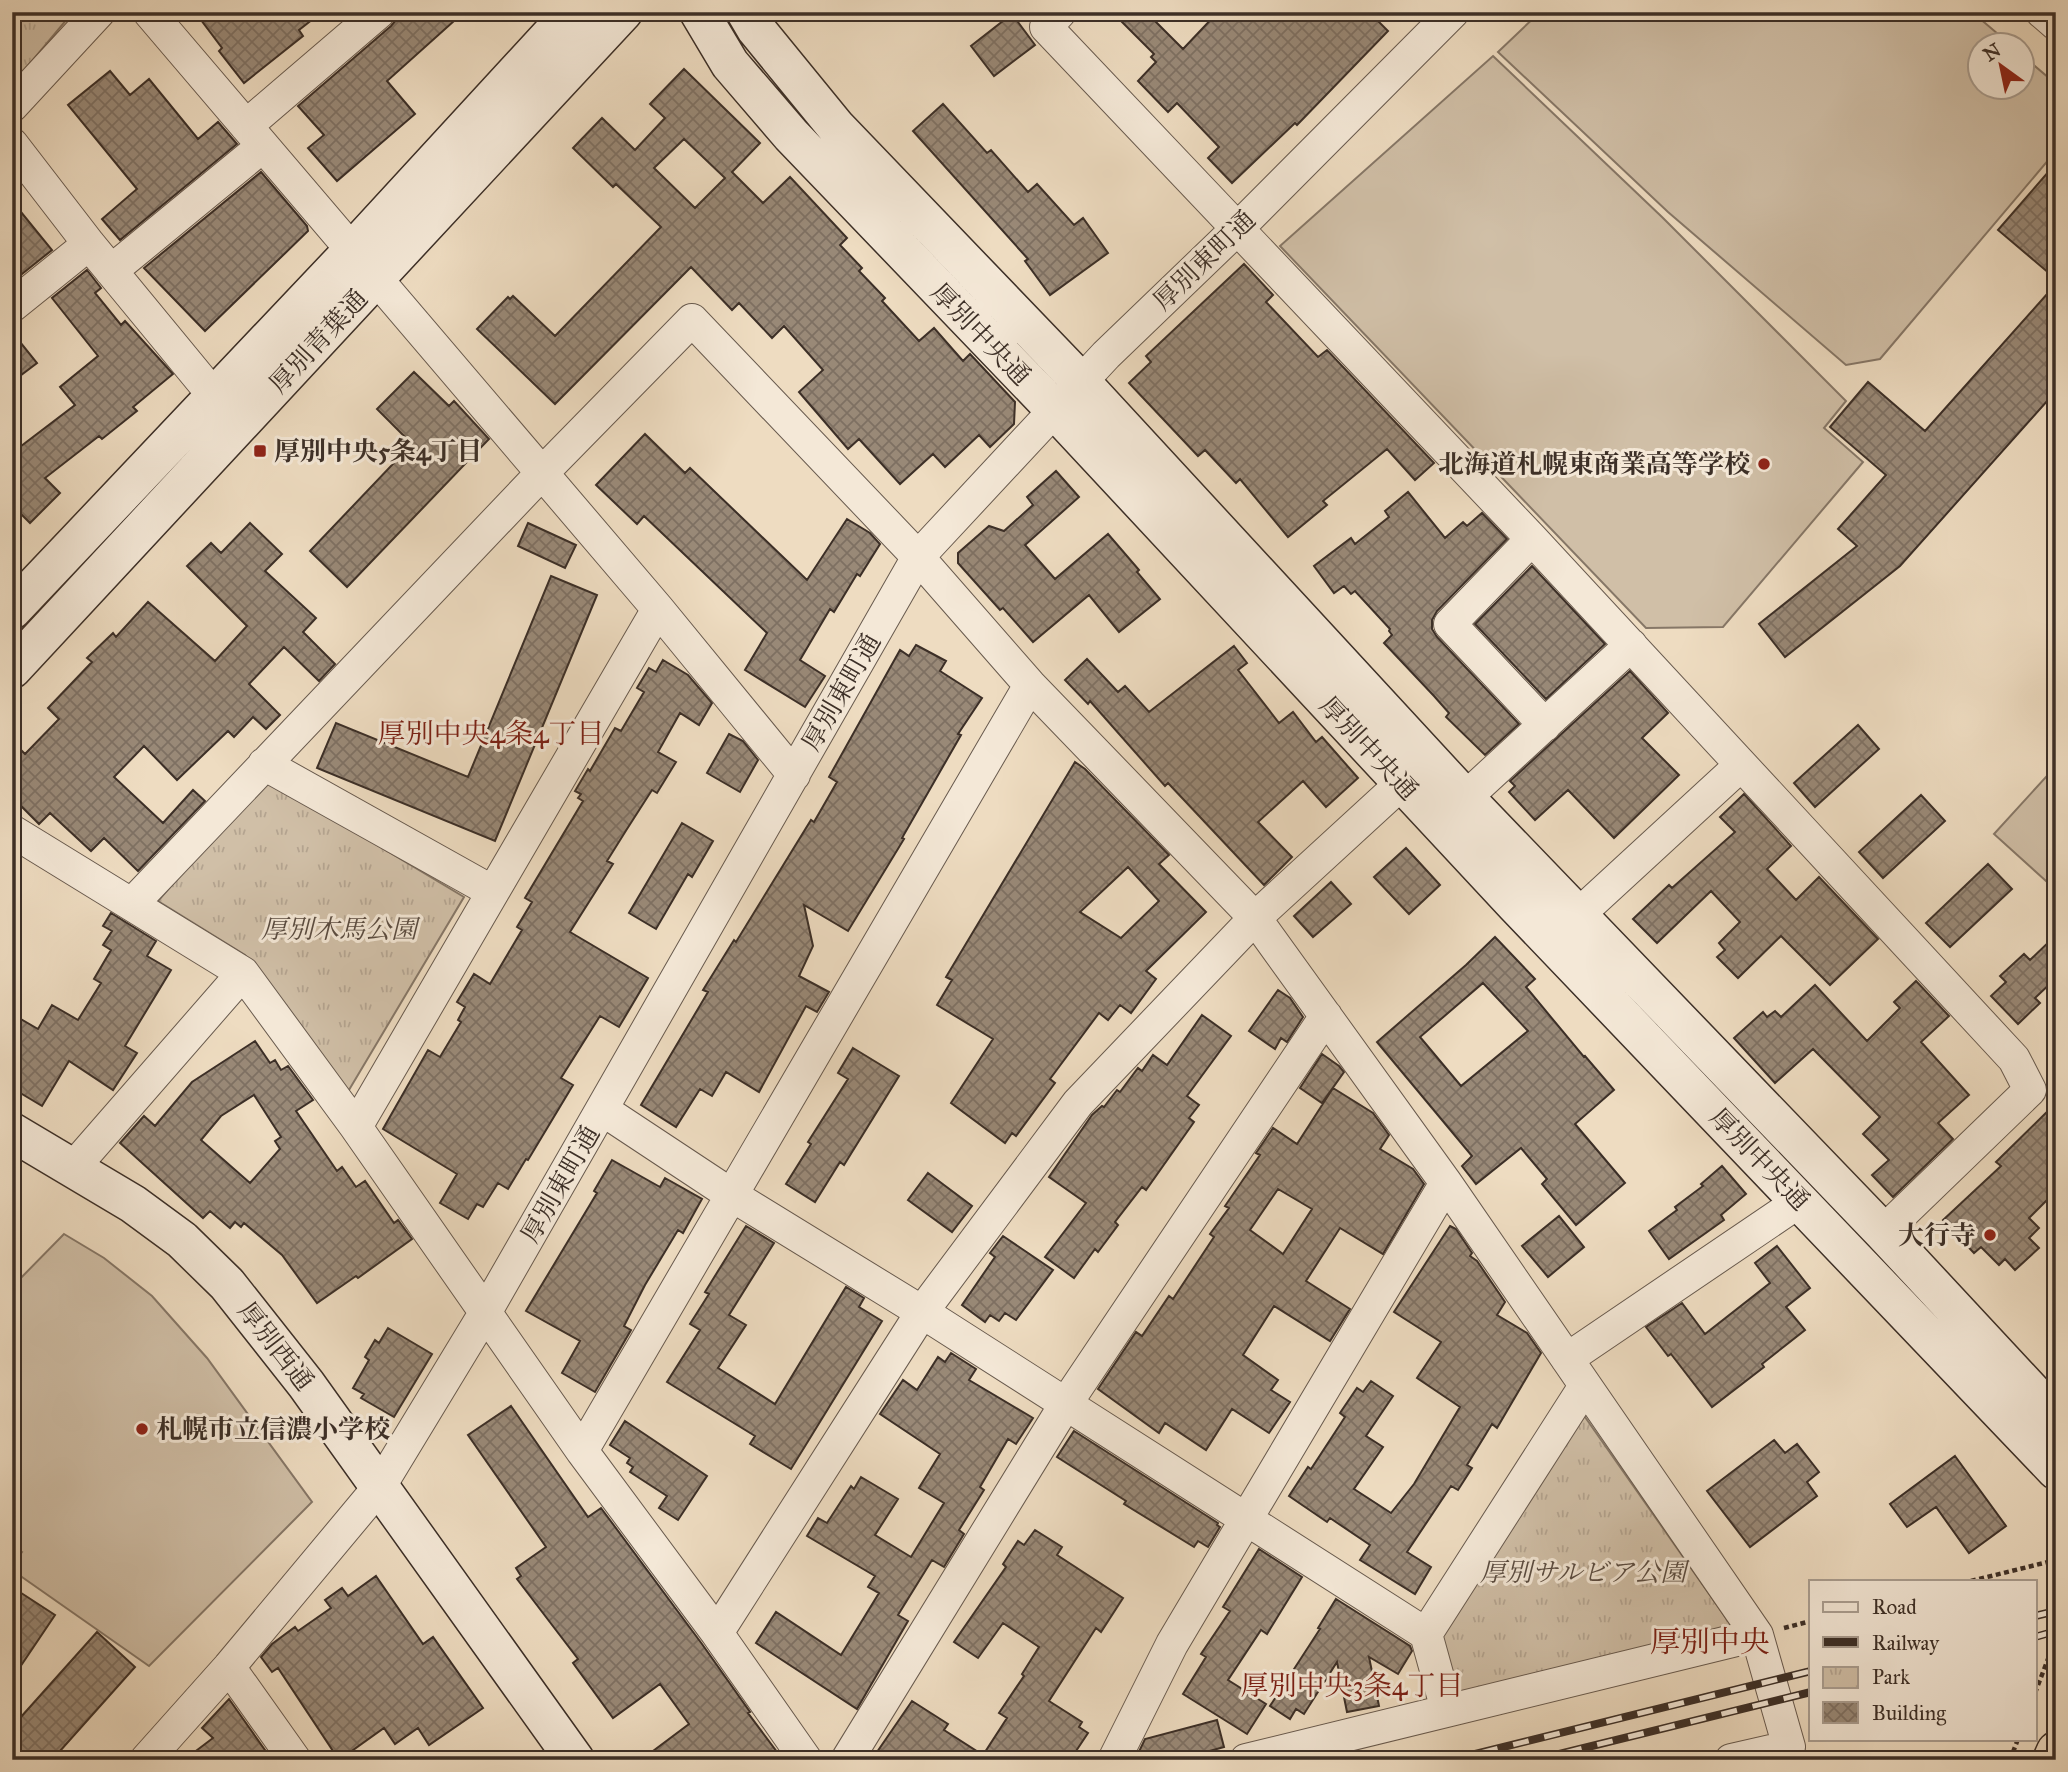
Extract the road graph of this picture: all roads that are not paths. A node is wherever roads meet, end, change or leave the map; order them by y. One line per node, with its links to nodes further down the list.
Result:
1 (99, 12): 12 (street)
2 (149, 12): 13 (street)
3 (379, 12): 13 (street)
4 (572, 12): 17 (street, 厚別青葉通)
5 (623, 12): 17 (street, 厚別青葉通)
6 (699, 12): 22 (street, 厚別中央通)
7 (746, 12): 20 (street, 厚別中央通)
8 (1060, 12): 15 (street)
9 (2042, 12): 11 (street)
10 (1452, 13): 15 (street, 厚別東町通)
11 (2056, 24)
12 (12, 106)
13 (254, 136): 17 (street); 18 (street)
14 (12, 144): 16 (street)
15 (1238, 228): 20 (street, 厚別東町通); 24 (street)
16 (89, 244): 18 (street); 19 (street)
17 (365, 264): 21 (street, 厚別青葉通); 23 (street); 29 (street, 厚別青葉通)
18 (111, 271): 21 (street)
19 (12, 306)
20 (1080, 382): 22 (street, 厚別東町通); 36 (street, 厚別中央通)
21 (215, 397): 27 (street, 厚別青葉通)
22 (1055, 410): 25 (street, 厚別東町通); 35 (street, 厚別中央通)
23 (542, 473): 25 (street); 26 (street); 32 (street)
24 (1532, 539): 28 (street); 31 (street)
25 (918, 557): 30 (street); 34 (street, 厚別東町通)
26 (658, 609): 34 (street); 38 (street)
27 (12, 610)
28 (1631, 645): 31 (street); 33 (street)
29 (12, 669)
30 (1030, 685): 41 (street); 49 (street)
31 (1545, 725): 36 (street)
32 (264, 764): 38 (street); 39 (street)
33 (1741, 765): 40 (street); 51 (street)
34 (794, 775): 44 (street, 厚別東町通)
35 (1401, 784): 41 (street); 50 (street, 厚別中央通)
36 (1465, 797): 40 (street, 厚別中央通)
37 (12, 831): 39 (street)
38 (493, 892): 45 (street)
39 (133, 904): 42 (street)
40 (1578, 915): 51 (street, 厚別中央通)
41 (1255, 918): 43 (street); 52 (street)
42 (243, 972): 45 (street); 47 (street)
43 (1326, 1016): 48 (street); 56 (street)
44 (603, 1110): 49 (street); 53 (street, 厚別東町通)
45 (356, 1127): 53 (street)
46 (12, 1132): 47 (street, 厚別西通)
47 (73, 1168): 60 (street, 厚別西通)
48 (1446, 1183): 54 (street); 61 (street)
49 (733, 1196): 52 (street); 58 (street)
50 (1800, 1200): 54 (street); 59 (street, 厚別中央通)
51 (1883, 1232): 57 (street, 厚別中央通)
52 (922, 1312): 56 (street); 62 (street)
53 (485, 1313): 58 (street); 60 (street, 厚別東町通)
54 (1567, 1359): 55 (street)
55 (1585, 1386): 63 (street); 64 (street)
56 (1065, 1405): 61 (street); 73 (street)
57 (2056, 1418)
58 (582, 1451): 62 (street)
59 (2056, 1470)
60 (380, 1486): 65 (street, 厚別東町通); 71 (street, 厚別西通)
61 (1247, 1519): 63 (street); 74 (street)
62 (717, 1633): 72 (street)
63 (1426, 1634): 66 (street)
64 (1757, 1635): 66 (street); 68 (street)
65 (229, 1667): 69 (street, 厚別東町通); 70 (street)
66 (1447, 1710): 75 (street)
67 (2056, 1751): 77 (highway)
68 (1785, 1753): 76 (street)
69 (146, 1760)
70 (295, 1760)
71 (575, 1760)
72 (806, 1760)
73 (847, 1760)
74 (1114, 1760)
75 (1246, 1760)
76 (1731, 1760)
77 (2052, 1760)

